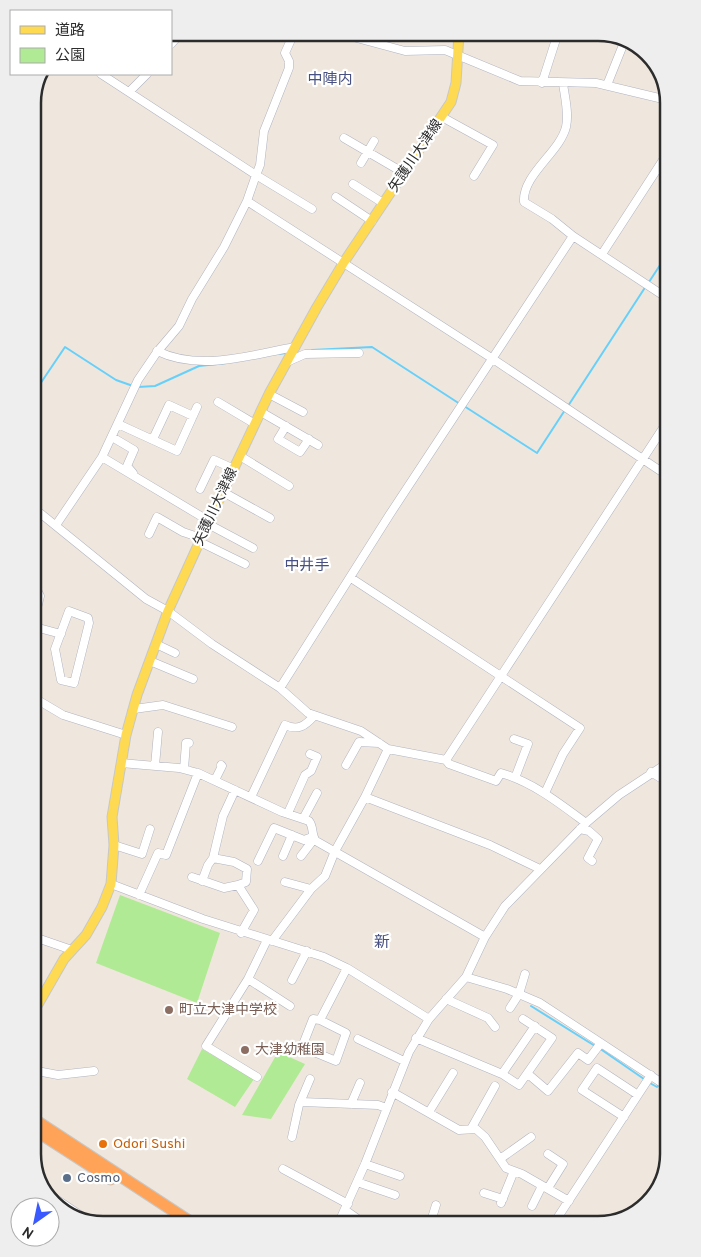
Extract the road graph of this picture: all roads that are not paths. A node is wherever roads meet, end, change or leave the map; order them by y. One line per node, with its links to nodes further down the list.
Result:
1 (290, 41): 21 (street)
2 (368, 41): 6 (street)
3 (458, 41): 6 (main road, 矢護川大津線)
4 (555, 41): 9 (street)
5 (622, 46): 11 (street)
6 (457, 54): 9 (street); 14 (main road, 矢護川大津線)
7 (103, 75): 12 (street)
8 (146, 75): 12 (street)
9 (542, 83): 10 (street)
10 (563, 84): 11 (street); 29 (street)
11 (607, 85): 13 (street)
12 (129, 92): 21 (street)
13 (660, 98)
14 (442, 117): 20 (main road, 矢護川大津線); 22 (street)
15 (344, 138): 17 (street)
16 (374, 141): 17 (street)
17 (367, 152): 18 (street); 20 (street)
18 (362, 163)
19 (660, 165): 30 (street)
20 (404, 173): 26 (main road, 矢護川大津線)
21 (256, 175): 25 (street); 27 (street)
22 (474, 176)
23 (353, 184): 26 (street)
24 (336, 197): 28 (street)
25 (247, 201): 31 (street); 34 (street)
26 (384, 204): 28 (main road, 矢護川大津線)
27 (312, 209)
28 (372, 221): 31 (main road, 矢護川大津線)
29 (573, 236): 30 (street); 36 (street)
30 (602, 254): 32 (street)
31 (344, 262): 33 (main road, 矢護川大津線); 36 (street)
32 (660, 293)
33 (295, 347): 34 (street); 37 (main road, 矢護川大津線)
34 (157, 351): 44 (street)
35 (359, 353): 37 (street)
36 (493, 360): 54 (street); 69 (street)
37 (286, 362): 38 (main road, 矢護川大津線)
38 (269, 394): 41 (main road, 矢護川大津線); 42 (street)
39 (218, 402): 45 (street)
40 (197, 406): 43 (street)
41 (261, 412): 45 (main road, 矢護川大津線); 46 (street)
42 (303, 412)
43 (193, 416): 49 (street); 49 (street)
44 (118, 424): 48 (street); 49 (street)
45 (255, 424): 52 (main road, 矢護川大津線)
46 (286, 426): 50 (street); 50 (street)
47 (660, 434): 54 (street)
48 (112, 437): 53 (street); 57 (street)
49 (153, 439)
50 (309, 439): 51 (street)
51 (318, 445)
52 (240, 456): 55 (main road, 矢護川大津線); 58 (street)
53 (102, 457): 63 (street); 64 (street)
54 (643, 460): 56 (street); 76 (street)
55 (234, 469): 59 (street); 60 (main road, 矢護川大津線)
56 (660, 471)
57 (149, 484)
58 (289, 486)
59 (200, 489)
60 (223, 492): 62 (street); 63 (main road, 矢護川大津線)
61 (41, 514): 64 (street)
62 (270, 518)
63 (208, 523): 66 (main road, 矢護川大津線); 67 (street)
64 (56, 526): 70 (street)
65 (148, 534): 66 (street)
66 (201, 540): 68 (street); 70 (main road, 矢護川大津線)
67 (253, 548)
68 (245, 564)
69 (351, 578): 76 (street); 78 (street)
70 (168, 611): 73 (main road, 矢護川大津線); 78 (street)
71 (41, 629): 72 (street)
72 (61, 634): 72 (street)
73 (156, 644): 74 (street); 75 (main road, 矢護川大津線)
74 (175, 653)
75 (150, 661): 77 (street); 80 (main road, 矢護川大津線)
76 (501, 676): 90 (street); 104 (street)
77 (194, 679)
78 (280, 688): 81 (street)
79 (41, 702): 84 (street)
80 (134, 709): 82 (street); 84 (main road, 矢護川大津線)
81 (314, 716): 86 (street); 105 (street)
82 (232, 727)
83 (158, 732): 94 (street)
84 (126, 735): 91 (main road, 矢護川大津線)
85 (514, 739): 99 (street)
86 (379, 743): 88 (street); 93 (street)
87 (189, 744): 96 (street)
88 (388, 749): 90 (street); 106 (street)
89 (310, 754): 107 (street)
90 (446, 760): 99 (street)
91 (121, 763): 94 (street); 113 (main road, 矢護川大津線)
92 (221, 765): 101 (street)
93 (346, 765)
94 (154, 766): 96 (street)
95 (660, 767): 97 (street)
96 (184, 769): 98 (street)
97 (651, 772): 100 (street); 109 (street)
98 (198, 773): 101 (street); 127 (street)
99 (515, 778): 104 (street)
100 (660, 778)
101 (215, 780): 102 (street)
102 (235, 790): 105 (street); 117 (street)
103 (317, 793): 108 (street)
104 (545, 793): 109 (street)
105 (251, 797): 107 (street)
106 (366, 797): 114 (street); 120 (street)
107 (288, 813): 108 (street)
108 (303, 819): 112 (street)
109 (583, 826): 119 (street); 120 (street)
110 (150, 829): 113 (street)
111 (292, 835): 112 (street); 115 (street); 118 (street)
112 (313, 838): 114 (street); 116 (street)
113 (114, 845): 124 (main road, 矢護川大津線)
114 (335, 851): 126 (street); 129 (street)
115 (283, 856)
116 (301, 856)
117 (214, 858): 122 (street); 125 (street)
118 (258, 860)
119 (592, 861)
120 (540, 870): 129 (street)
121 (192, 877): 122 (street)
122 (202, 881): 125 (street)
123 (285, 882): 126 (street)
124 (111, 884): 127 (street); 132 (main road, 矢護川大津線)
125 (238, 885): 128 (street)
126 (312, 889): 131 (street)
127 (139, 895): 128 (street)
128 (241, 932): 131 (street)
129 (485, 937): 136 (street)
130 (41, 939): 132 (street)
131 (270, 940): 133 (street); 137 (street)
132 (72, 950): 140 (main road, 矢護川大津線)
133 (307, 951): 134 (street); 138 (street)
134 (347, 968): 144 (street); 146 (street)
135 (526, 974): 139 (street)
136 (466, 977): 139 (street); 141 (street)
137 (248, 980): 142 (street); 161 (street)
138 (292, 980)
139 (519, 994): 143 (street); 151 (street)
140 (41, 999)
141 (446, 999): 144 (street); 148 (street)
142 (290, 1006)
143 (510, 1008)
144 (429, 1019): 149 (street)
145 (524, 1019): 147 (street)
146 (320, 1020): 146 (street)
147 (535, 1026): 158 (street); 159 (street)
148 (495, 1027)
149 (416, 1038): 153 (street); 158 (street)
150 (358, 1039): 153 (street)
151 (601, 1043): 152 (street); 160 (street)
152 (588, 1060): 154 (street); 159 (street)
153 (404, 1061): 166 (street)
154 (597, 1068): 167 (street); 172 (street)
155 (94, 1071): 156 (street)
156 (41, 1072)
157 (452, 1073): 171 (street)
158 (502, 1074): 159 (street)
159 (528, 1074)
160 (650, 1076): 163 (street); 167 (street)
161 (258, 1077)
162 (310, 1079): 168 (street)
163 (660, 1082)
164 (360, 1083): 169 (street)
165 (495, 1086): 174 (street)
166 (392, 1092): 170 (street); 171 (street)
167 (638, 1095): 172 (street)
168 (302, 1102): 169 (street); 176 (street)
169 (351, 1104): 170 (street)
170 (386, 1108): 180 (street)
171 (429, 1112): 174 (street)
172 (624, 1118): 188 (street)
173 (41, 1124): 193 (highway)
174 (471, 1129): 179 (street)
175 (41, 1134): 192 (highway)
176 (292, 1137)
177 (531, 1137): 179 (street)
178 (548, 1154): 185 (street)
179 (500, 1159): 182 (street)
180 (365, 1164): 183 (street); 184 (street)
181 (283, 1169): 191 (street)
182 (514, 1171): 185 (street); 186 (street)
183 (400, 1176)
184 (357, 1182): 187 (street); 191 (street)
185 (545, 1187): 188 (street); 190 (street)
186 (484, 1193)
187 (395, 1195)
188 (569, 1201): 197 (street)
189 (436, 1205): 196 (street)
190 (532, 1206)
191 (347, 1207): 194 (street); 195 (street)
192 (168, 1216)
193 (181, 1216)
194 (342, 1216)
195 (356, 1216)
196 (433, 1216)
197 (559, 1216)

